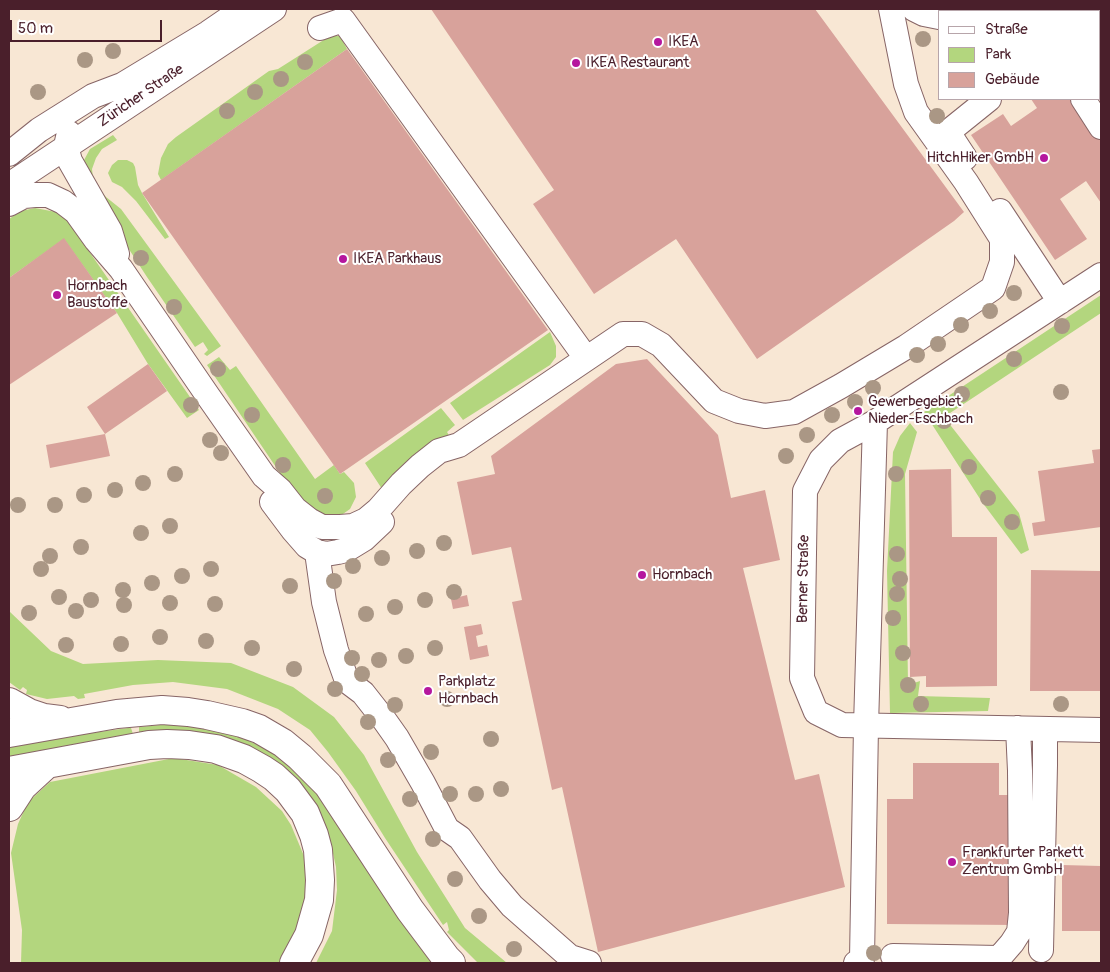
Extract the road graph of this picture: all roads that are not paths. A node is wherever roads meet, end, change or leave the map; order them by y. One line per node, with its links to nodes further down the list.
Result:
1 (243, 9): 7 (street, Züricher Straße)
2 (274, 9): 11 (street, Züricher Straße)
3 (891, 9): 18 (street)
4 (914, 9): 5 (street)
5 (938, 18)
6 (320, 28): 18 (street)
7 (122, 85): 11 (street); 12 (street, Züricher Straße)
8 (988, 100): 17 (street)
9 (1084, 100): 10 (street)
10 (1101, 127)
11 (66, 146): 13 (street, Züricher Straße); 15 (street)
12 (9, 154)
13 (9, 185)
14 (9, 204): 15 (street)
15 (121, 269): 21 (street)
16 (1101, 274): 17 (street, Berner Straße)
17 (1060, 302): 19 (street, Berner Straße)
18 (586, 358): 20 (street)
19 (875, 422): 25 (street); 25 (street, Berner Straße)
20 (459, 445): 21 (street); 22 (street)
21 (264, 476): 22 (street)
22 (317, 552): 37 (street)
23 (9, 702): 24 (highway)
24 (74, 722): 29 (highway); 36 (highway)
25 (866, 726): 26 (street, Berner Straße); 38 (street)
26 (1018, 728): 27 (street, Berner Straße); 34 (street)
27 (1045, 729): 28 (street, Berner Straße); 33 (street)
28 (1101, 730)
29 (9, 733)
30 (47, 764): 31 (highway); 32 (highway); 35 (highway)
31 (9, 771)
32 (9, 808)
33 (1041, 950)
34 (893, 956)
35 (294, 963)
36 (451, 963)
37 (589, 963)
38 (856, 963)

